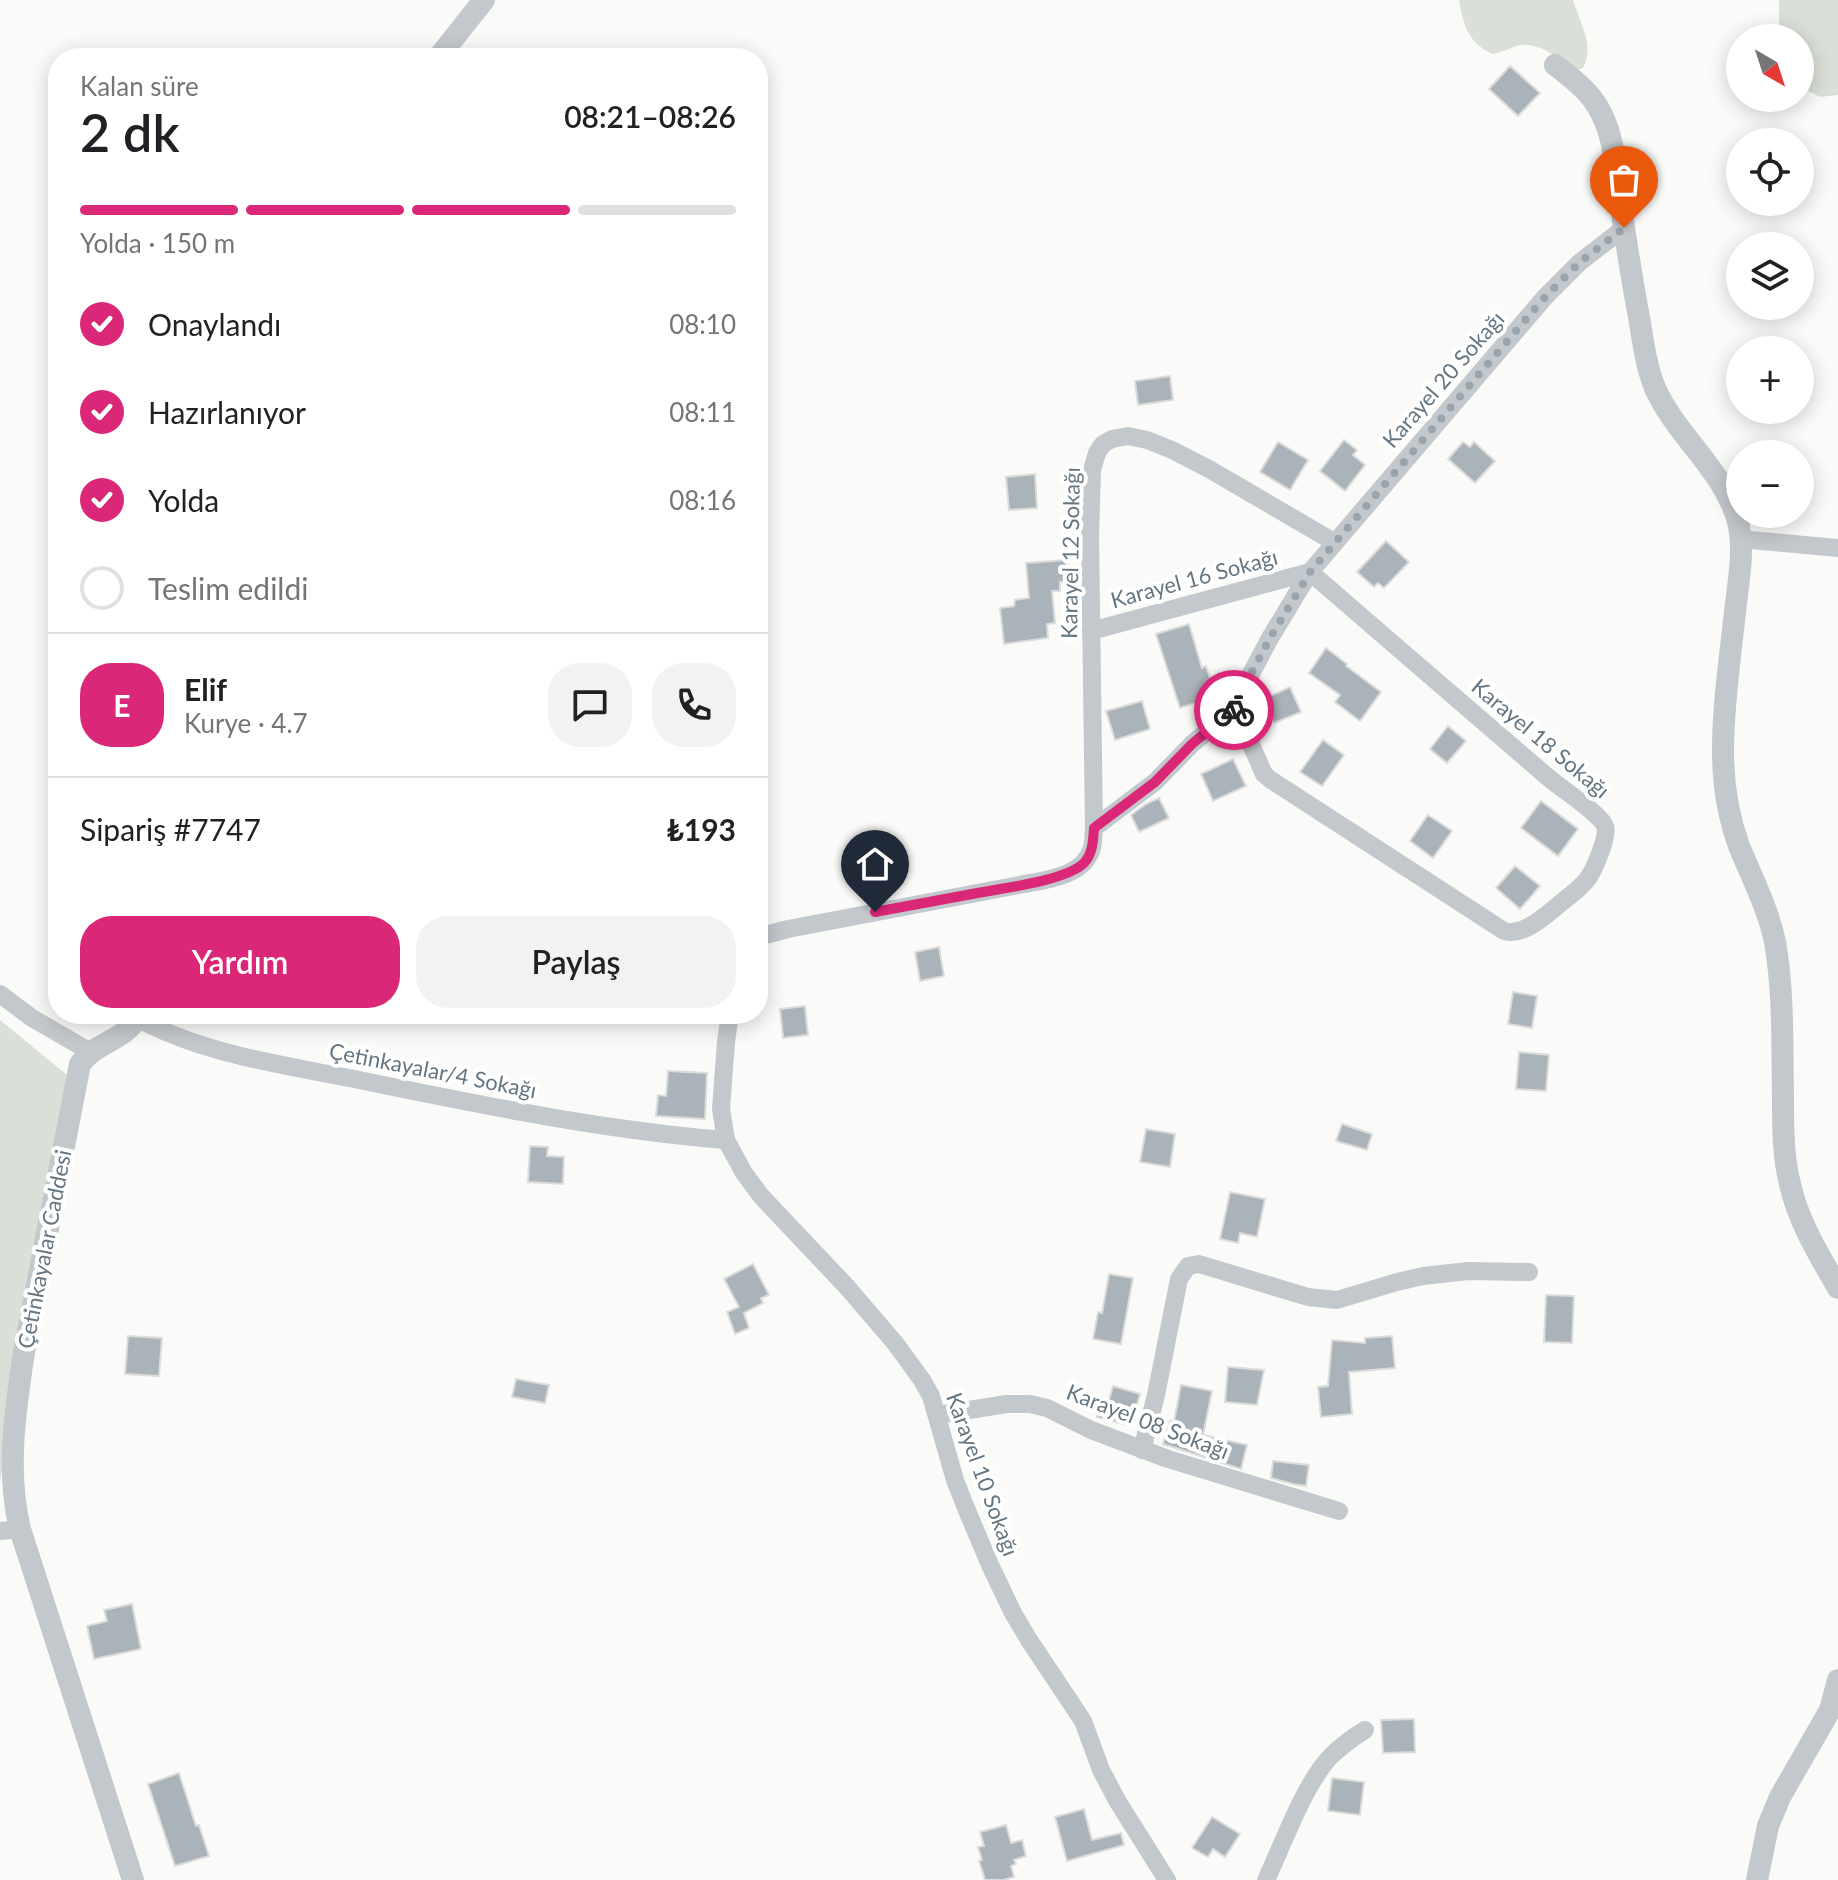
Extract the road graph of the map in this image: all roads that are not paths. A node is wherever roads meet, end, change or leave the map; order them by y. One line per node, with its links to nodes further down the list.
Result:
1 (484, 0): 2 (street)
2 (446, 48)
3 (1555, 65): 4 (street)
4 (1624, 228): 5 (street); 6 (street, Karayel 20 Sokağı)
5 (1740, 539): 7 (street); 20 (street)
6 (1334, 542): 8 (street, Karayel 20 Sokağı); 9 (street, Karayel 12 Sokağı)
7 (1838, 548)
8 (1310, 572): 9 (street, Karayel 16 Sokağı); 10 (street); 10 (street, Karayel 18 Sokağı)
9 (1091, 631): 11 (street, Karayel 12 Sokağı)
10 (1230, 716): 11 (street)
11 (1094, 828): 12 (street)
12 (768, 934)
13 (0, 994): 17 (street)
14 (134, 1024): 17 (street)
15 (150, 1024): 18 (street, Çetinkayalar/4 Sokağı)
16 (729, 1024): 18 (street, Karayel 10 Sokağı)
17 (89, 1051): 24 (street, Çetinkayalar Caddesi)
18 (726, 1140): 21 (street, Karayel 10 Sokağı)
19 (1529, 1272): 22 (street)
20 (1838, 1288)
21 (937, 1415): 22 (street, Karayel 08 Sokağı); 28 (street, Karayel 10 Sokağı)
22 (1142, 1450): 23 (street, Karayel 08 Sokağı)
23 (1339, 1511)
24 (10, 1530): 27 (street, Çetinkayalar Caddesi)
25 (1838, 1680): 30 (street)
26 (1365, 1730): 29 (street)
27 (133, 1880)
28 (1167, 1880)
29 (1266, 1880)
30 (1757, 1880)

